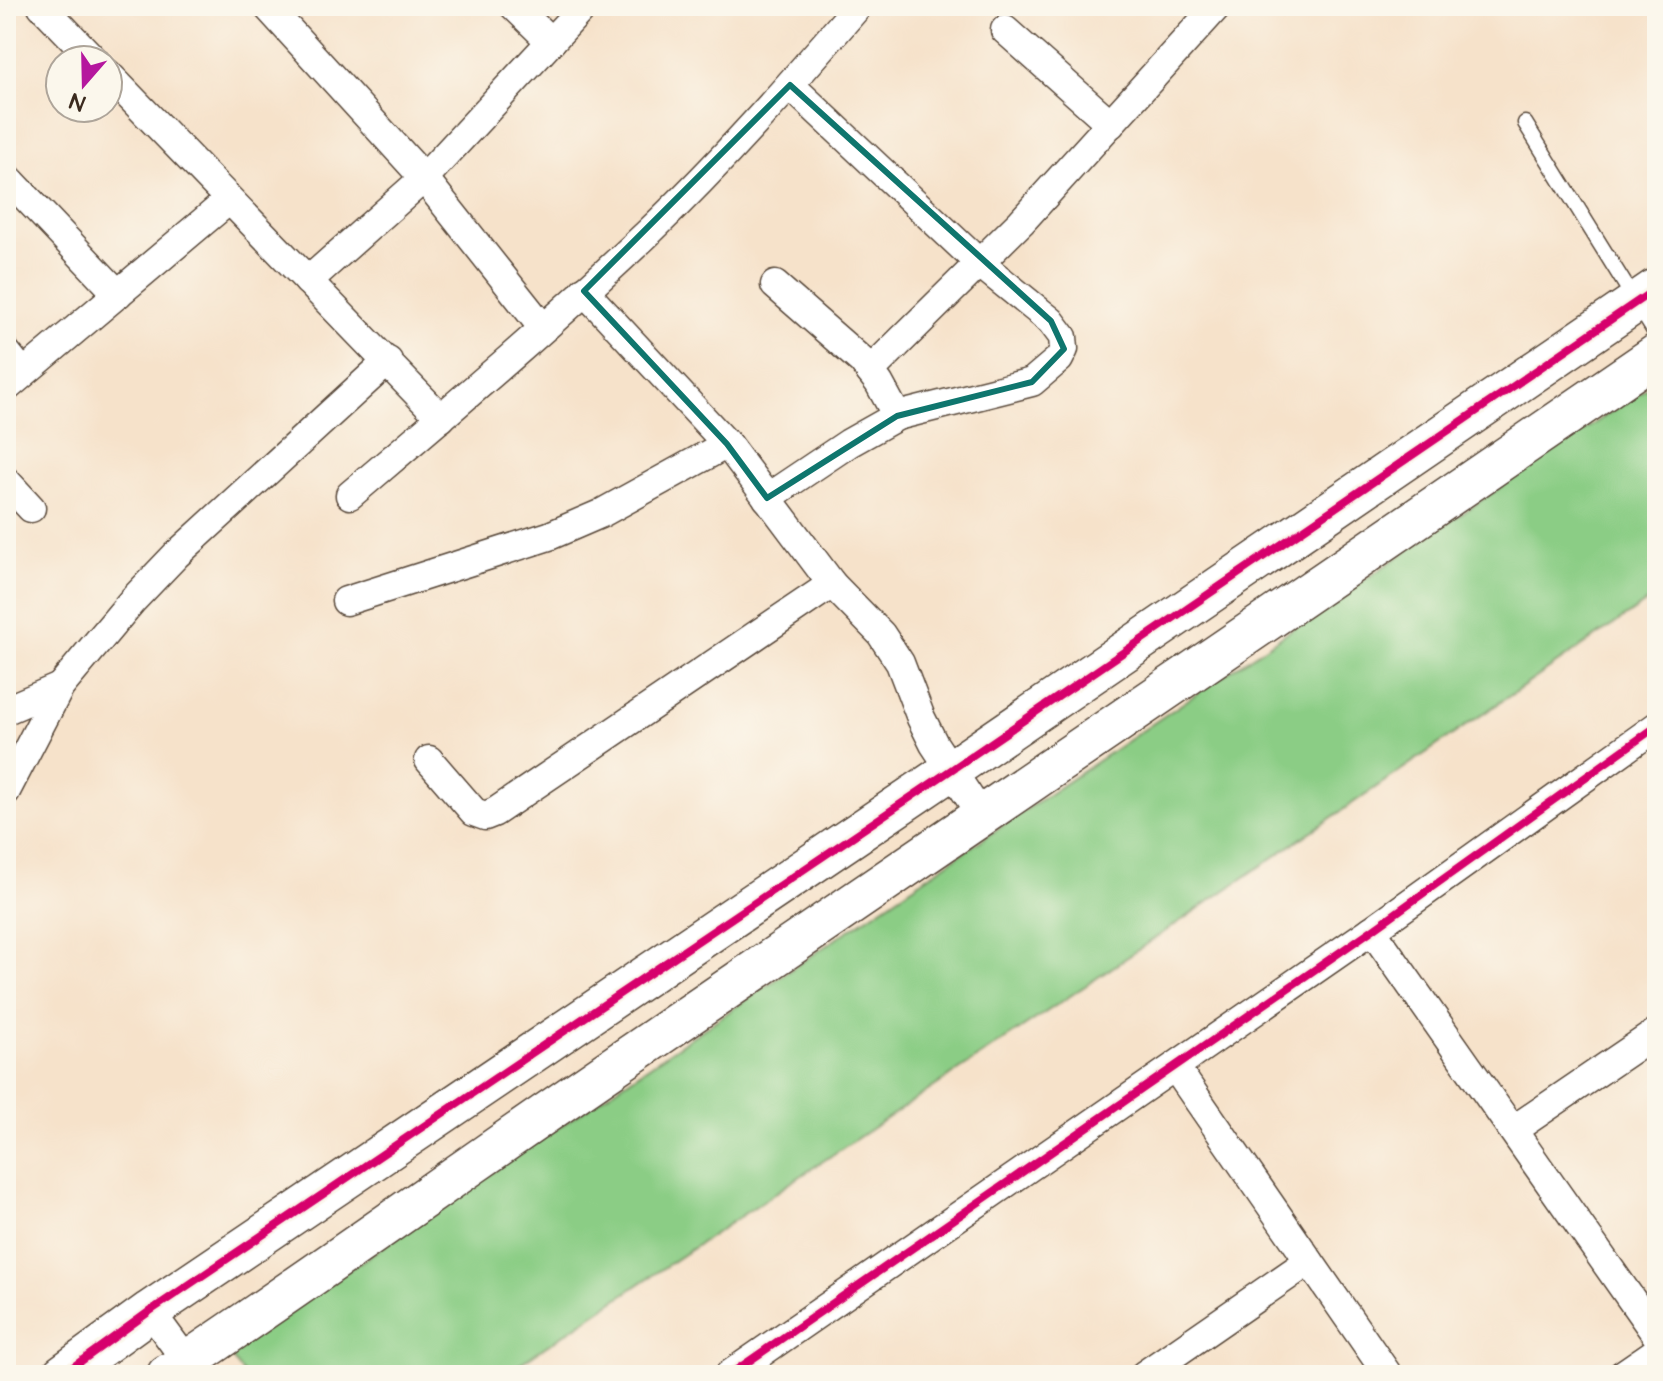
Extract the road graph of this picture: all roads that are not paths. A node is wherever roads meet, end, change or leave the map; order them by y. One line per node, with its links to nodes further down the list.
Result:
1 (42, 6): 9 (street)
2 (267, 6): 15 (street)
3 (514, 6): 8 (street)
4 (584, 6): 8 (street)
5 (858, 6): 10 (street)
6 (1217, 6): 13 (street)
7 (1005, 30): 13 (street)
8 (551, 42): 15 (street)
9 (79, 44)
10 (790, 85): 17 (street); 20 (street)
11 (124, 91): 16 (street)
12 (1525, 123): 22 (lane)
13 (1111, 124): 17 (street)
14 (6, 176): 21 (street)
15 (424, 178): 18 (street); 23 (street)
16 (229, 200): 18 (street); 21 (street)
17 (978, 262): 28 (street); 29 (street)
18 (308, 281): 26 (street)
19 (775, 285): 28 (street)
20 (584, 291): 23 (street); 31 (street)
21 (118, 294): 27 (street)
22 (1646, 294): 24 (lane); 42 (street)
23 (543, 328): 30 (street)
24 (1657, 336)
25 (1657, 354): 44 (street)
26 (388, 361): 30 (street); 38 (street)
27 (12, 371)
28 (870, 371): 29 (street)
29 (897, 416): 34 (street)
30 (441, 418): 33 (street)
31 (727, 444): 34 (street); 37 (street)
32 (6, 481): 35 (street)
33 (350, 495)
34 (767, 498): 36 (street)
35 (31, 508)
36 (832, 584): 41 (street); 42 (street)
37 (346, 601)
38 (60, 687): 39 (street); 43 (street)
39 (6, 710)
40 (1657, 726): 45 (street)
41 (429, 760)
42 (951, 770): 44 (street); 50 (street)
43 (6, 791)
44 (981, 815): 53 (street)
45 (1372, 930): 47 (street); 48 (street)
46 (1657, 1032): 48 (street)
47 (1175, 1067): 49 (street); 55 (street)
48 (1513, 1130): 51 (street)
49 (1309, 1261): 56 (street); 57 (street)
50 (150, 1311): 53 (street); 54 (street)
51 (1657, 1336)
52 (1657, 1351): 58 (street)
53 (184, 1371)
54 (62, 1375)
55 (729, 1375)
56 (1144, 1375)
57 (1388, 1375)
58 (1622, 1375)

